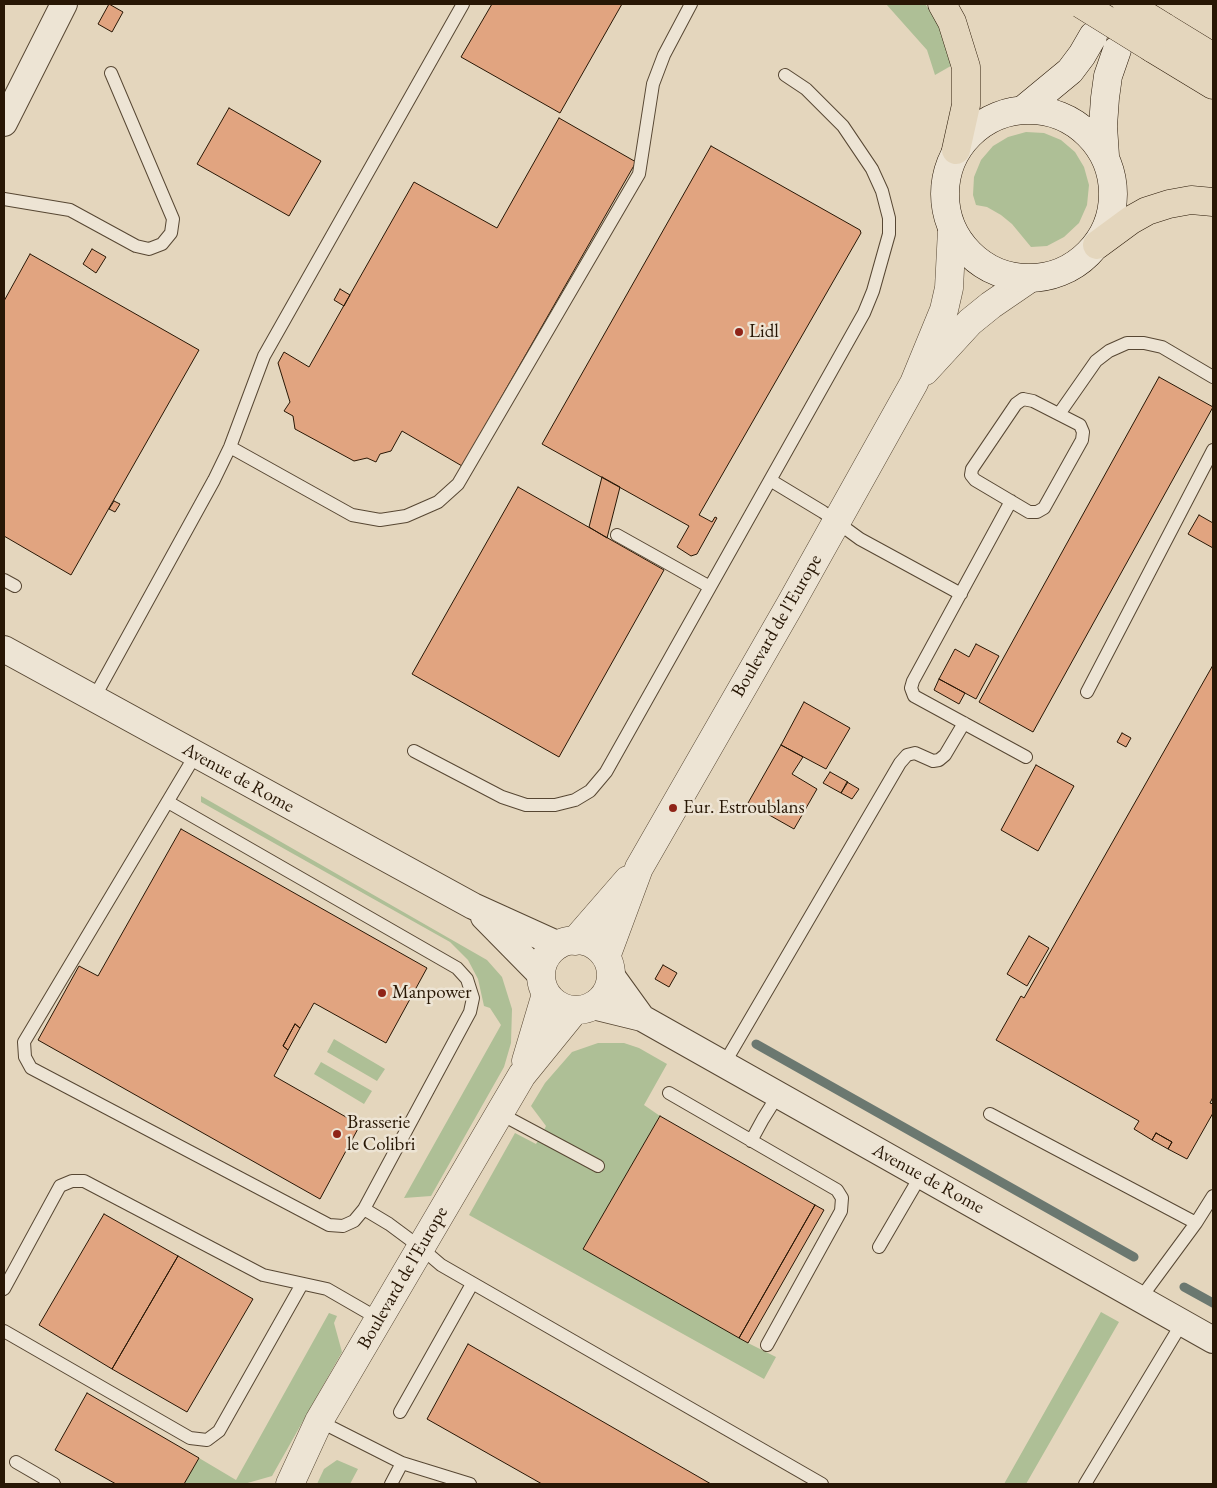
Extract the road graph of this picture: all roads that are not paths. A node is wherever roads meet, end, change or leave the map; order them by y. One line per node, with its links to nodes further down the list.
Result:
1 (64, 4): 15 (street)
2 (463, 4): 26 (lane)
3 (690, 4): 26 (lane)
4 (942, 4): 16 (main road)
5 (1081, 4): 8 (main road, bridge)
6 (1127, 4): 8 (main road, bridge)
7 (1093, 36): 14 (street)
8 (1158, 38): 10 (main road); 13 (main road)
9 (1117, 50): 17 (street)
10 (1213, 57)
11 (111, 73): 18 (lane)
12 (785, 75): 28 (lane)
13 (1213, 85)
14 (1024, 109): 16 (street); 17 (street)
15 (4, 123)
16 (956, 150): 20 (street)
17 (1105, 156): 21 (street)
18 (4, 199)
19 (1213, 202): 21 (main road)
20 (952, 230): 22 (street); 24 (street, Boulevard de l'Europe)
21 (1097, 245): 22 (street)
22 (1028, 279): 24 (street, Boulevard de l'Europe)
23 (1213, 377): 25 (lane)
24 (914, 383): 30 (street, Boulevard de l'Europe)
25 (1059, 414): 29 (lane); 29 (lane)
26 (230, 447): 36 (lane)
27 (1213, 450): 35 (lane)
28 (770, 480): 30 (lane); 32 (lane)
29 (1011, 501): 33 (lane)
30 (836, 522): 33 (lane); 42 (street, Boulevard de l'Europe)
31 (617, 535): 32 (lane)
32 (710, 587): 38 (lane)
33 (960, 594): 37 (lane)
34 (4, 649): 36 (street, Avenue de Rome)
35 (1087, 692)
36 (94, 698): 39 (street, Avenue de Rome)
37 (964, 723): 40 (lane); 49 (lane)
38 (414, 751)
39 (196, 754): 41 (lane); 43 (street, Avenue de Rome)
40 (1026, 757)
41 (168, 802): 59 (lane); 59 (lane)
42 (639, 868): 44 (street, Boulevard de l'Europe); 45 (street, Boulevard de l'Europe)
43 (473, 906): 44 (street, Avenue de Rome); 46 (street, Avenue de Rome)
44 (567, 943): 45 (street); 46 (street)
45 (609, 966): 47 (street); 48 (street, Avenue de Rome)
46 (543, 984): 47 (street); 50 (street, Boulevard de l'Europe)
47 (583, 1009): 48 (street, Avenue de Rome); 50 (street, Boulevard de l'Europe)
48 (642, 1018): 49 (street, Avenue de Rome)
49 (724, 1064): 52 (street, Avenue de Rome)
50 (522, 1075): 53 (street, Boulevard de l'Europe)
51 (669, 1093): 55 (lane)
52 (778, 1095): 55 (lane); 57 (street, Avenue de Rome)
53 (499, 1113): 56 (lane); 61 (street, Boulevard de l'Europe)
54 (990, 1114): 60 (lane)
55 (751, 1141): 71 (lane)
56 (598, 1166)
57 (921, 1175): 62 (lane); 66 (street, Avenue de Rome)
58 (1213, 1196): 60 (lane)
59 (364, 1209): 61 (lane)
60 (1196, 1223): 66 (lane)
61 (420, 1247): 64 (lane); 67 (street, Boulevard de l'Europe)
62 (879, 1247)
63 (302, 1284): 65 (lane); 67 (lane); 69 (lane)
64 (472, 1284): 72 (lane); 80 (lane)
65 (4, 1289)
66 (1140, 1299): 68 (street, Avenue de Rome)
67 (379, 1319): 73 (street, Boulevard de l'Europe)
68 (1182, 1323): 70 (street, Avenue de Rome); 81 (lane)
69 (4, 1330)
70 (1213, 1340)
71 (767, 1345)
72 (400, 1412)
73 (320, 1421): 75 (lane); 77 (street, Boulevard de l'Europe)
74 (16, 1462): 76 (lane)
75 (402, 1463): 78 (lane); 79 (lane)
76 (54, 1484)
77 (290, 1484)
78 (390, 1484)
79 (470, 1484)
80 (822, 1484)
81 (1085, 1484)

